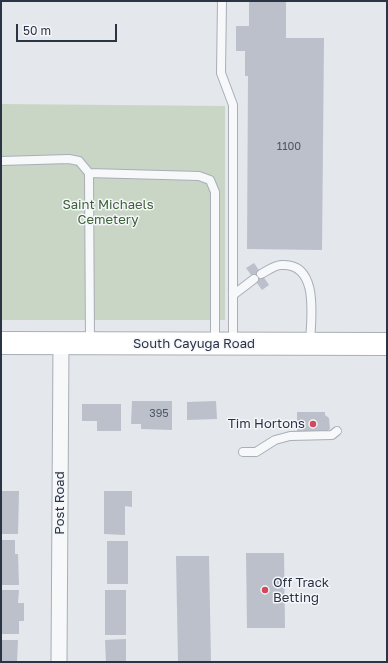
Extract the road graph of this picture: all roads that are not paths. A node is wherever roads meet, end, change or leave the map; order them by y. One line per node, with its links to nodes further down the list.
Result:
1 (222, 1): 6 (lane)
2 (1, 160): 3 (lane)
3 (89, 173): 9 (lane); 10 (lane)
4 (261, 274): 11 (lane)
5 (254, 279): 6 (lane)
6 (233, 295): 10 (lane)
7 (1, 344): 8 (street, South Cayuga Road)
8 (61, 344): 9 (street, South Cayuga Road); 15 (street, Post Road)
9 (90, 344): 10 (street, South Cayuga Road)
10 (224, 344): 11 (street, South Cayuga Road)
11 (310, 344): 12 (street, South Cayuga Road)
12 (387, 344)
13 (337, 431): 14 (lane)
14 (243, 452)
15 (59, 662)

